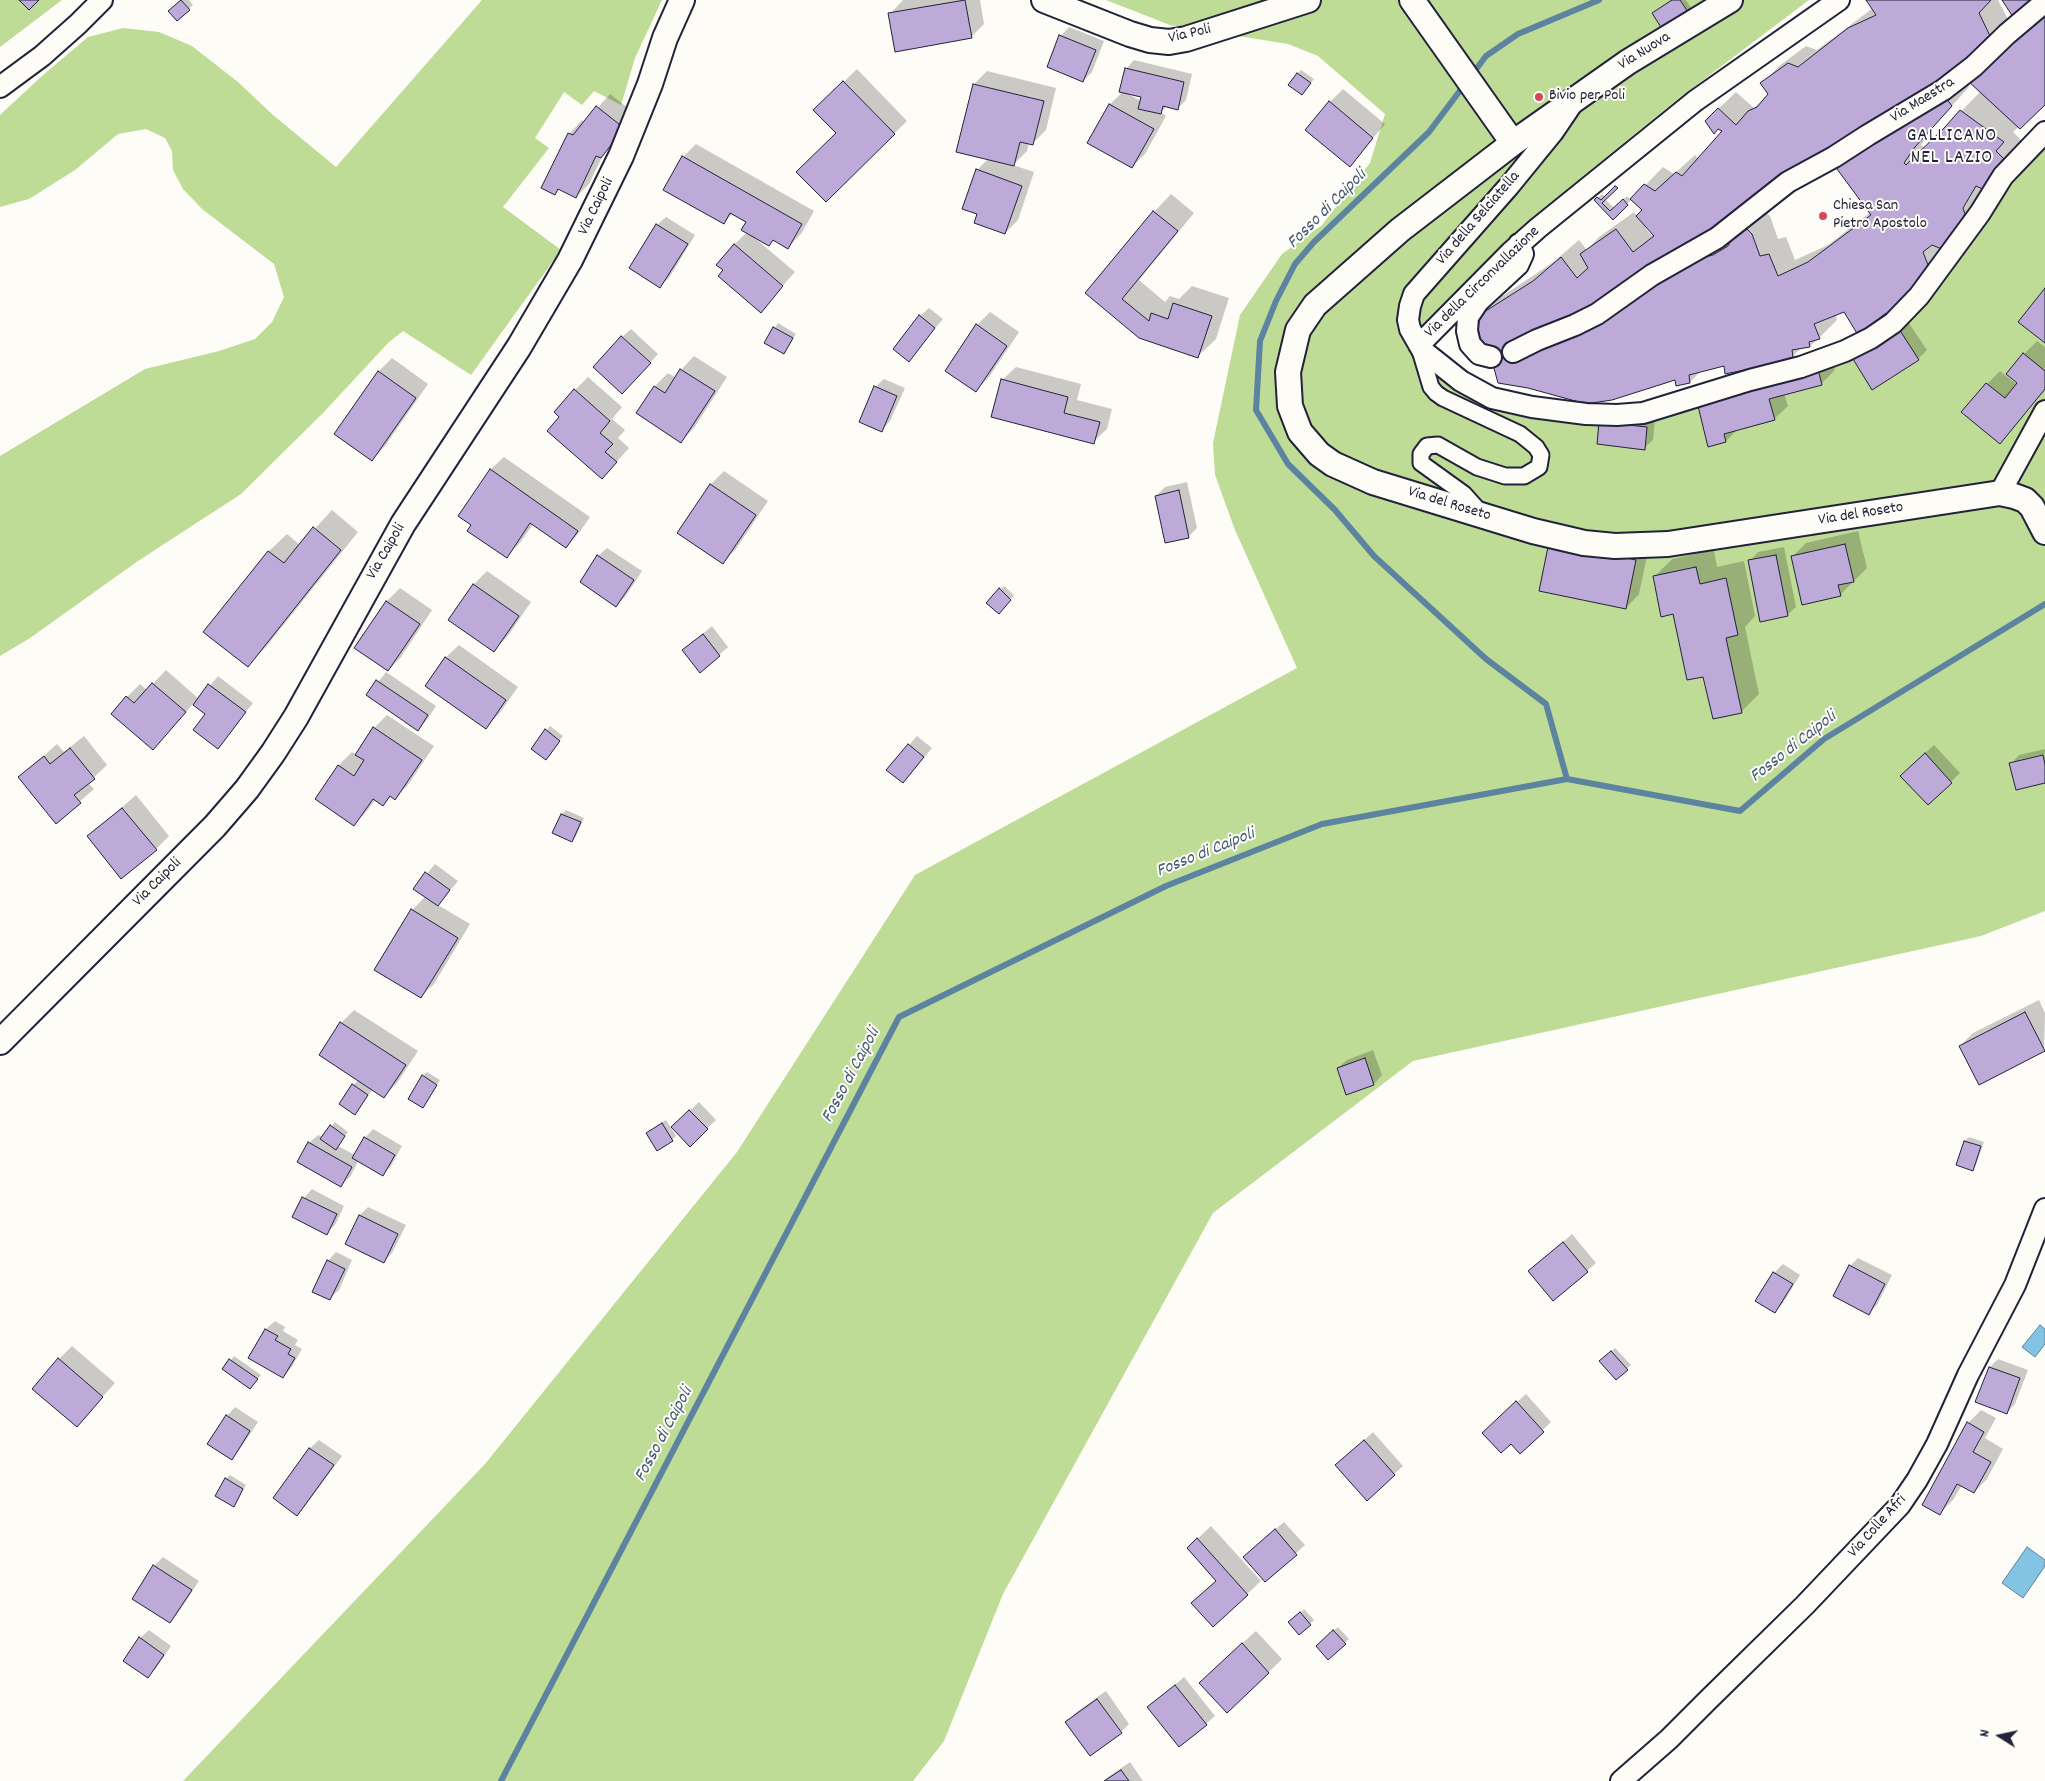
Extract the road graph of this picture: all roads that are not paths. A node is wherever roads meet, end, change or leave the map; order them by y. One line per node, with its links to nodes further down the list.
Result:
1 (102, 0): 9 (street)
2 (682, 0): 21 (street, Via Caipoli)
3 (1044, 0): 4 (street, Via Poli)
4 (1308, 0)
5 (1730, 0): 10 (street, Via Nuova)
6 (1839, 0): 13 (street, Via della Circonvallazione)
7 (1414, 2): 12 (street)
8 (2045, 2): 15 (street, Via Maestra)
9 (0, 87)
10 (1576, 99): 12 (street, Via Nuova); 14 (street, Via della Selciatella)
11 (2045, 132): 14 (street, Via della Circonvallazione)
12 (1513, 143): 19 (street, Via del Roseto)
13 (1519, 244): 14 (street, Via della Circonvallazione); 16 (street)
14 (1419, 345): 19 (street)
15 (1513, 352)
16 (1491, 357)
17 (2045, 411): 18 (street)
18 (2000, 493): 19 (street, Via del Roseto); 20 (street)
19 (1483, 516)
20 (2045, 532)
21 (0, 1042)
22 (2045, 1209): 23 (street, Via Colle Afri)
23 (1621, 1781)

